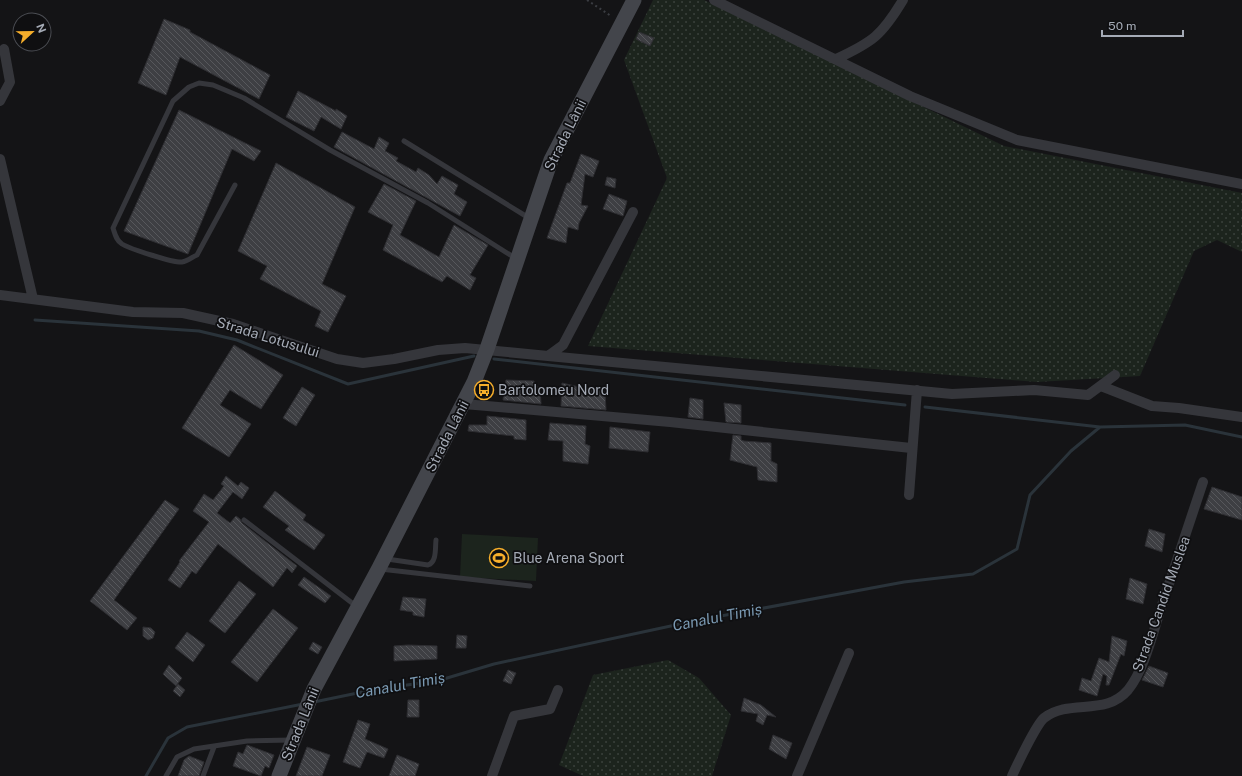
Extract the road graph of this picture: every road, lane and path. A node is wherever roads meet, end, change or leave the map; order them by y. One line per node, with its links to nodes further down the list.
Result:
1 (587, 0): 5 (path)
2 (634, 0): 5 (main road, Strada Lânii)
3 (714, 0): 7 (street)
4 (903, 0): 7 (street)
5 (622, 24): 14 (main road, Strada Lânii)
6 (4, 49): 8 (street)
7 (836, 60): 12 (street)
8 (0, 101)
9 (404, 141): 14 (lane)
10 (0, 159): 17 (street)
11 (235, 184): 15 (lane)
12 (1242, 184)
13 (633, 212): 19 (street)
14 (530, 218): 15 (main road, Strada Lânii)
15 (517, 259): 18 (main road, Strada Lânii)
16 (0, 294): 17 (street, Strada Lotusului)
17 (33, 299): 18 (street, Strada Lotusului)
18 (487, 350): 19 (street, Strada Lotusului); 23 (main road, Strada Lânii)
19 (548, 356): 22 (street, Strada Lotusului)
20 (1115, 375): 21 (street, Strada Lotusului)
21 (1100, 386): 22 (street, Strada Lotusului); 24 (street)
22 (917, 390): 25 (street)
23 (464, 404): 25 (street); 30 (main road, Strada Lânii)
24 (1242, 417)
25 (911, 448): 27 (street)
26 (1203, 482): 42 (street, Strada Candid Muslea)
27 (908, 495)
28 (244, 520): 32 (lane)
29 (436, 540): 30 (lane)
30 (381, 563): 31 (lane); 32 (main road, Strada Lânii)
31 (530, 586)
32 (358, 608): 35 (main road, Strada Lânii)
33 (849, 653): 41 (street)
34 (558, 690): 40 (street)
35 (292, 740): 36 (lane); 39 (main road, Strada Lânii)
36 (214, 746): 37 (lane); 38 (lane)
37 (166, 776)
38 (203, 776)
39 (278, 776)
40 (492, 776)
41 (797, 776)
42 (1012, 776)

